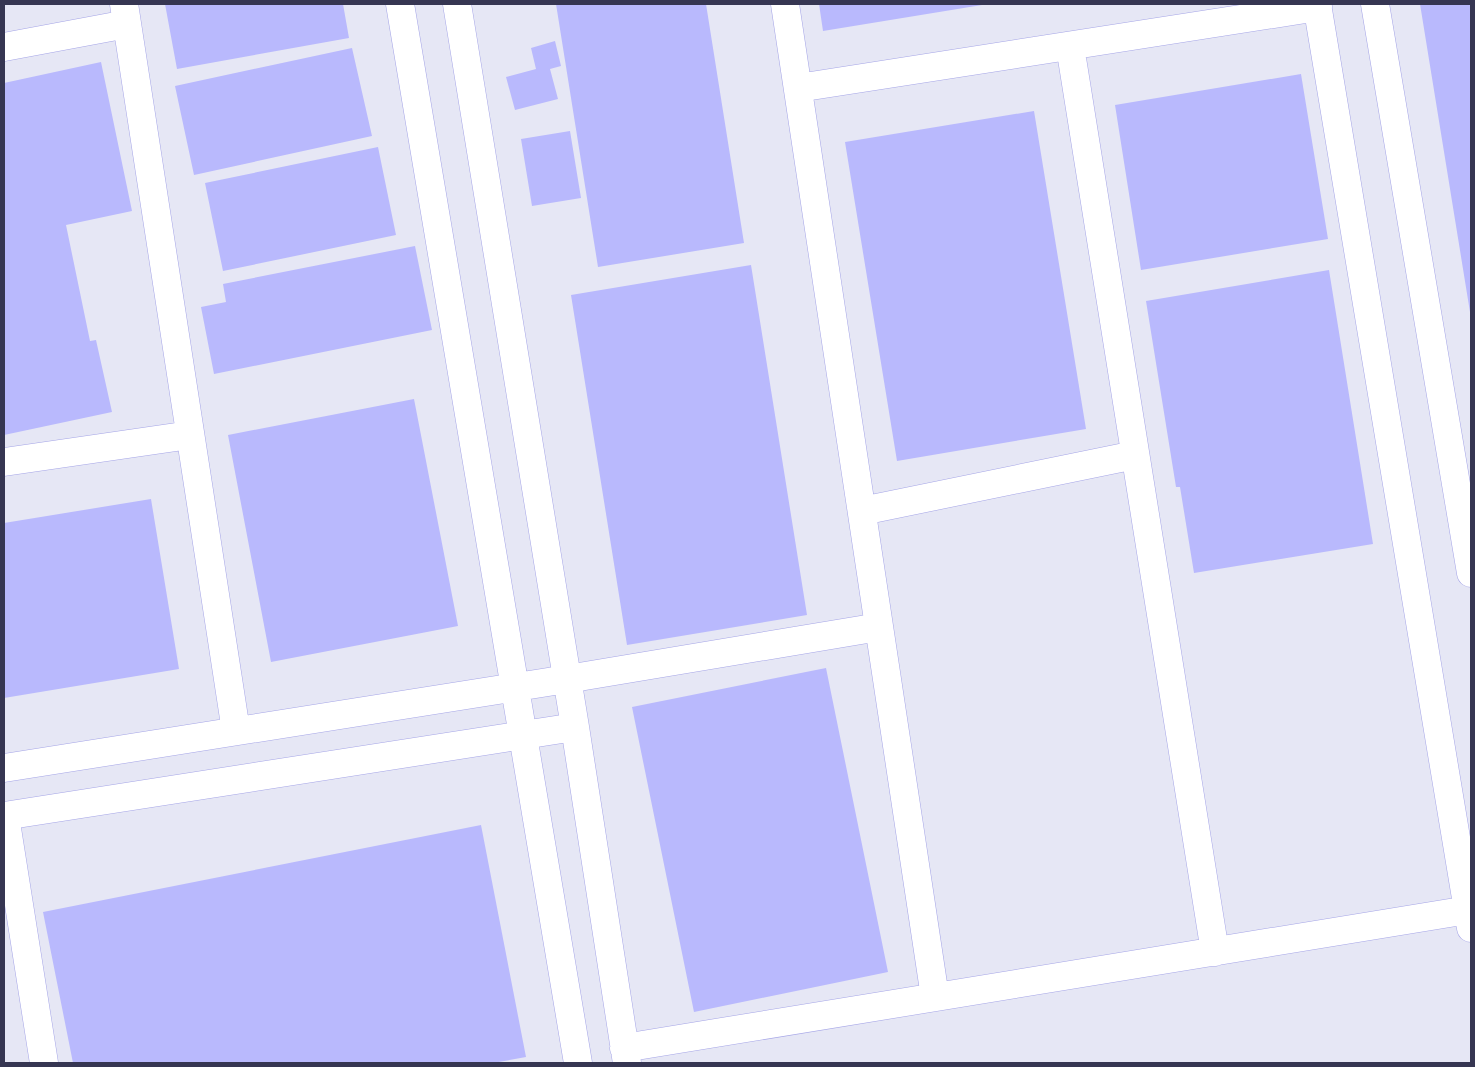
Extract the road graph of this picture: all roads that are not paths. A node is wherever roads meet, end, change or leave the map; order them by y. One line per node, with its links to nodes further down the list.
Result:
1 (400, 4): 17 (street)
2 (458, 4): 16 (street)
3 (785, 4): 9 (street)
4 (1375, 4): 14 (street)
5 (1318, 6): 7 (street); 23 (street)
6 (125, 14): 8 (street); 10 (street)
7 (1070, 46): 9 (street); 11 (street)
8 (4, 47)
9 (798, 88): 13 (street)
10 (190, 435): 12 (street); 19 (street)
11 (1135, 455): 13 (street); 24 (street)
12 (4, 462)
13 (862, 511): 15 (street)
14 (1471, 573)
15 (879, 627): 16 (street); 25 (street)
16 (567, 678): 17 (street); 18 (street)
17 (515, 686): 19 (street); 20 (street)
18 (575, 727): 20 (street); 26 (street)
19 (236, 731): 21 (street)
20 (523, 736): 22 (street); 28 (street)
21 (4, 768)
22 (4, 816): 27 (street)
23 (1470, 919): 24 (street)
24 (1214, 952): 25 (street)
25 (935, 997): 26 (street)
26 (626, 1056)
27 (44, 1063)
28 (578, 1063)

